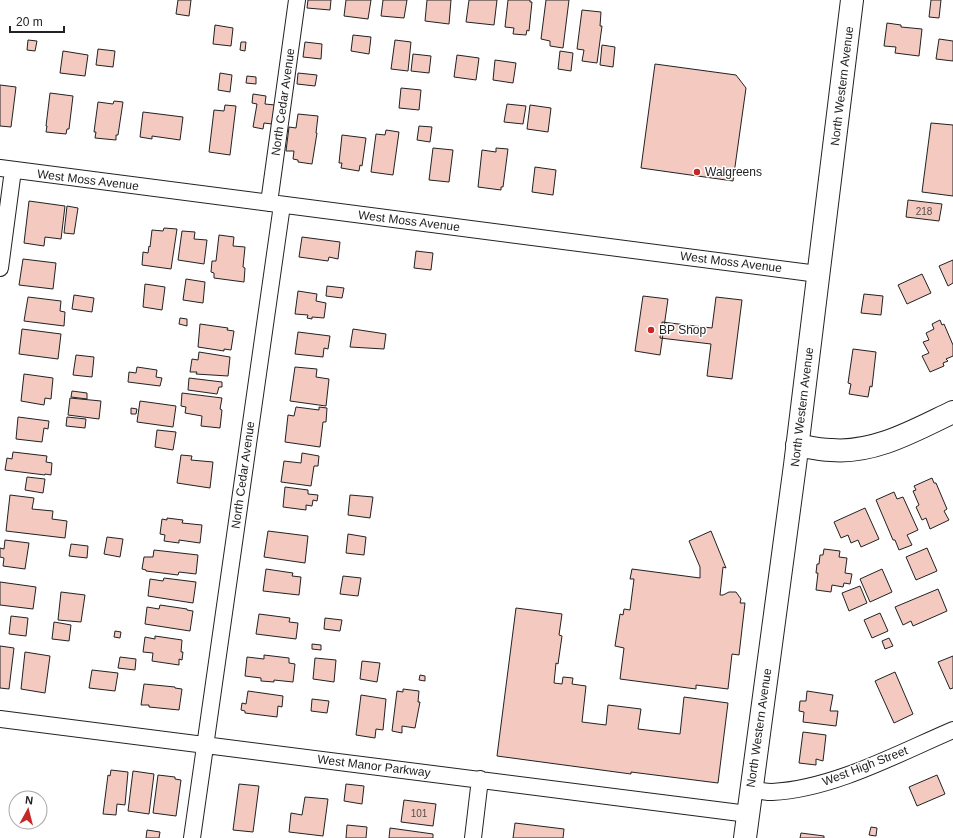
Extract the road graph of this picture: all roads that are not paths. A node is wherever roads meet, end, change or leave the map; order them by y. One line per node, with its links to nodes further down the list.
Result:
1 (297, 0): 4 (street, North Cedar Avenue)
2 (849, 0): 6 (main road, North Western Avenue)
3 (6, 169): 4 (street, West Moss Avenue); 5 (street)
4 (276, 204): 6 (street, West Moss Avenue); 11 (street, North Cedar Avenue)
5 (0, 268)
6 (818, 274): 8 (main road, North Western Avenue)
7 (953, 412): 8 (main road)
8 (797, 446): 13 (main road, North Western Avenue)
9 (0, 719): 11 (street, West Manor Parkway)
10 (953, 730): 13 (street, West High Street)
11 (205, 746): 12 (street, West Manor Parkway); 15 (street, North Cedar Avenue)
12 (480, 779): 14 (street, West Manor Parkway); 16 (street)
13 (751, 790): 14 (main road, North Western Avenue)
14 (748, 814): 17 (main road, North Western Avenue)
15 (192, 838)
16 (473, 838)
17 (745, 838)

